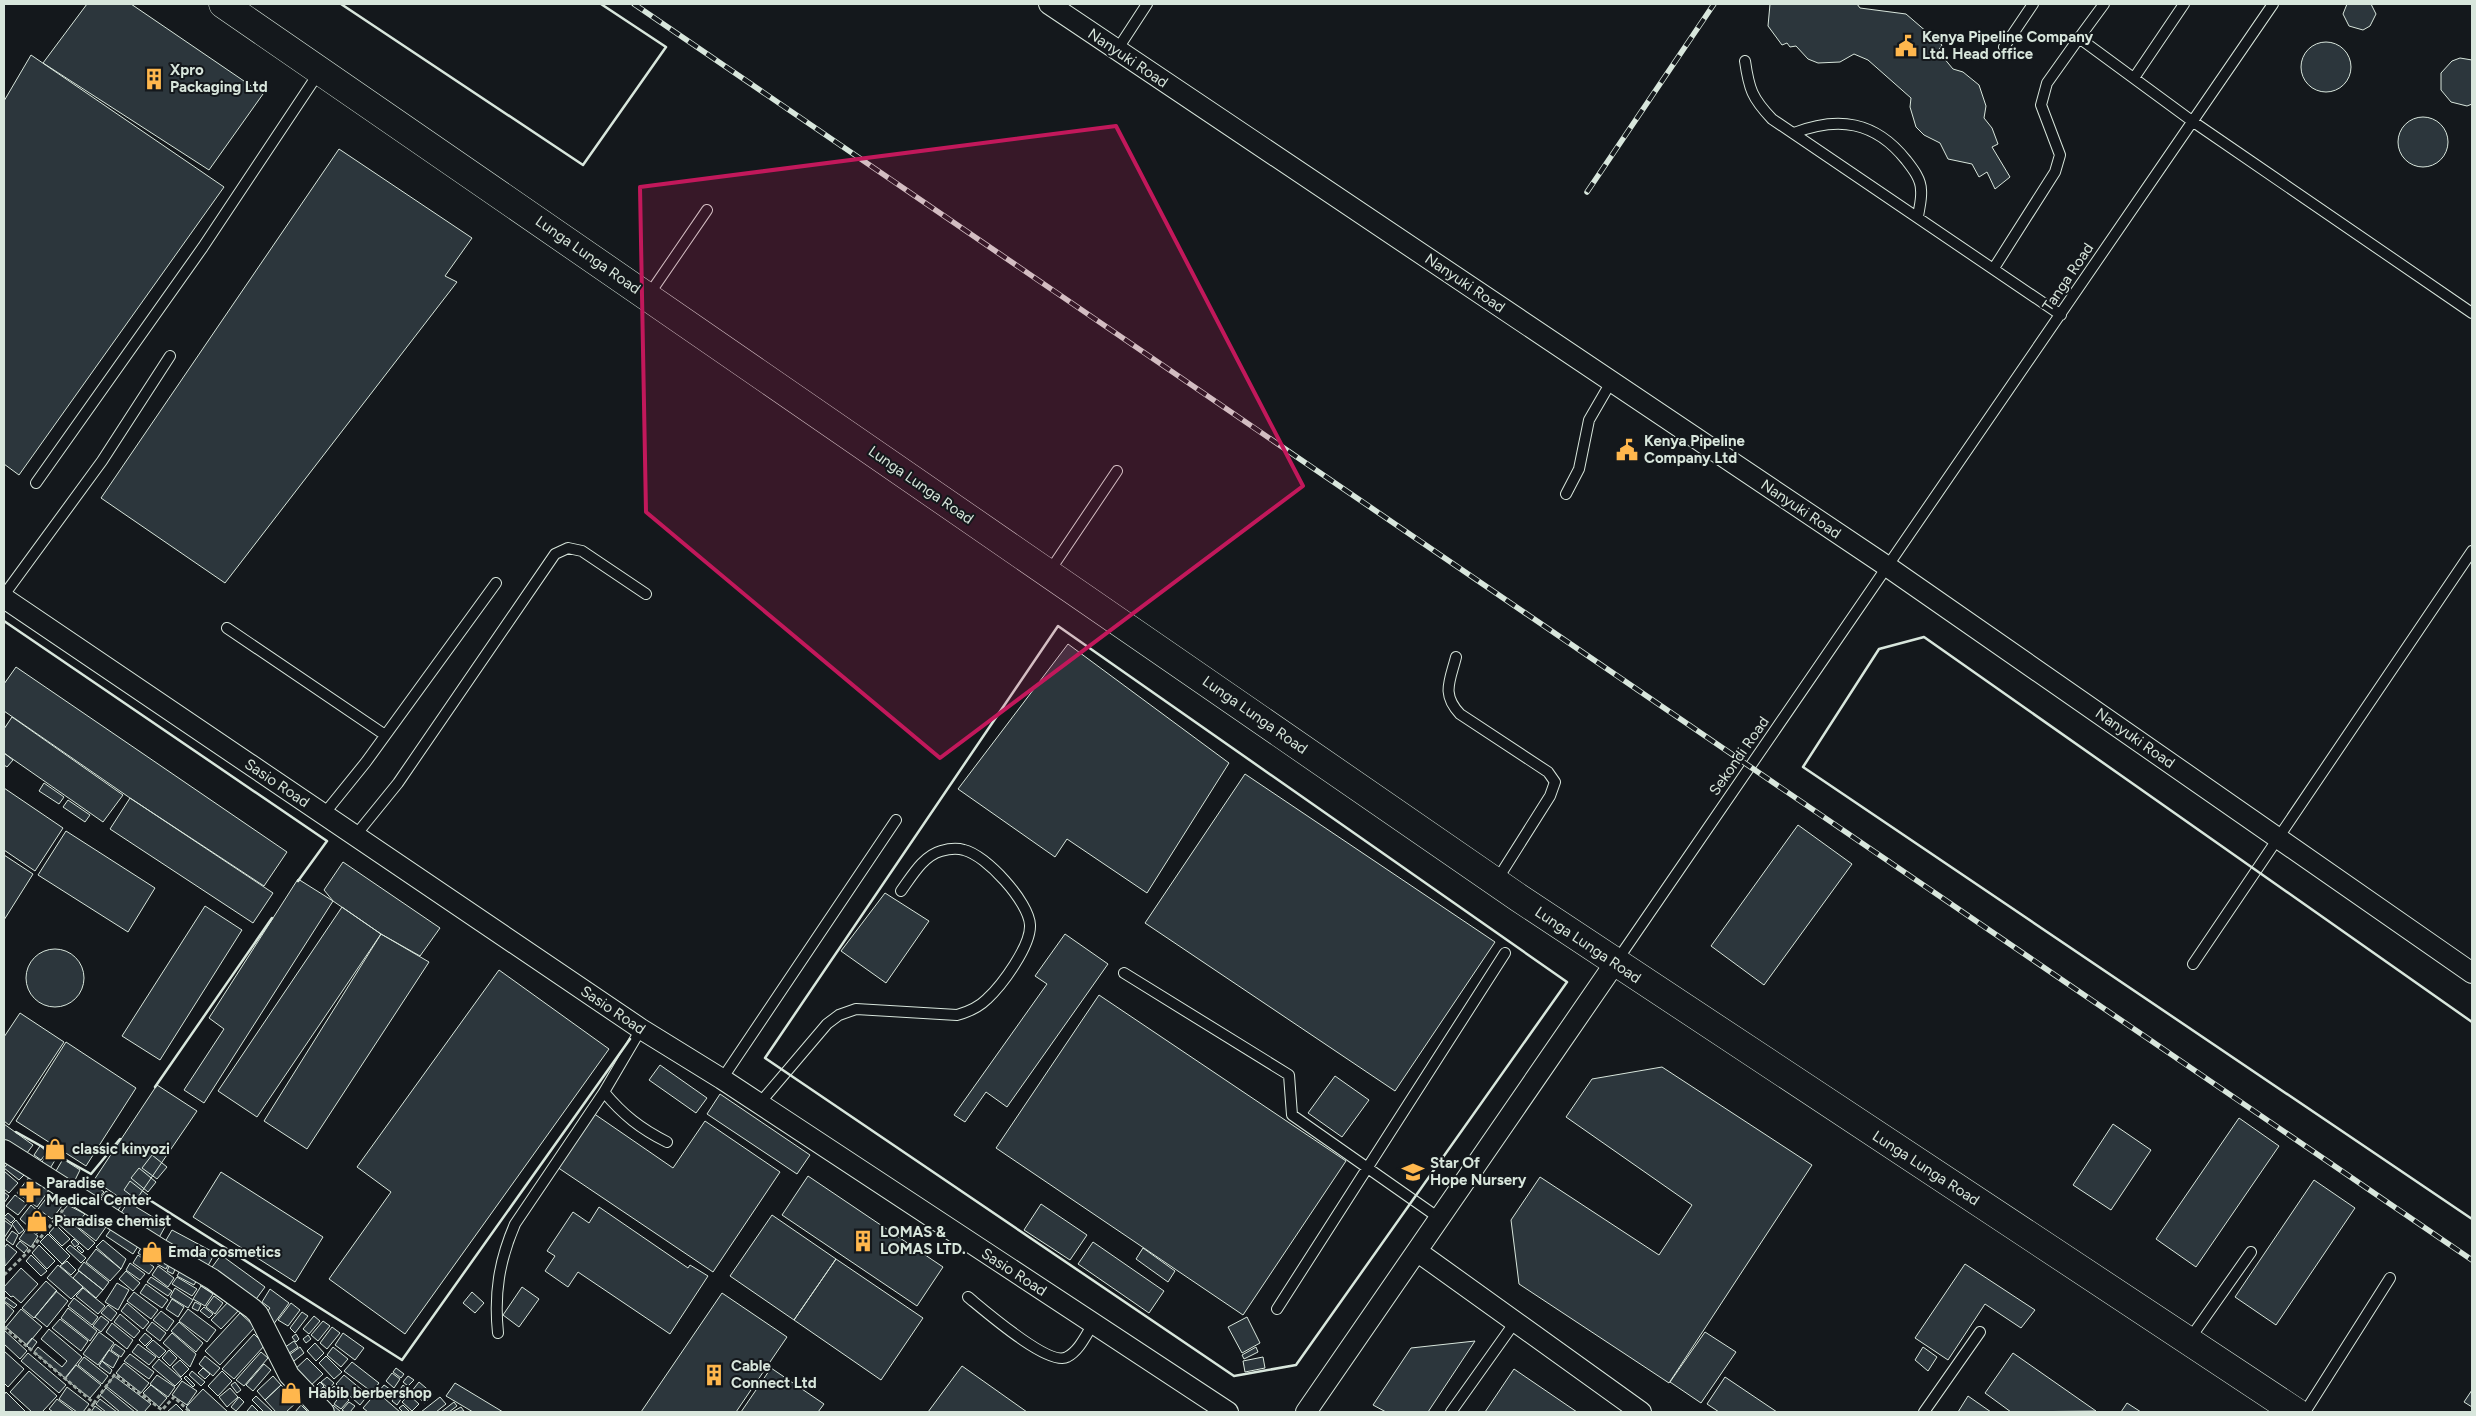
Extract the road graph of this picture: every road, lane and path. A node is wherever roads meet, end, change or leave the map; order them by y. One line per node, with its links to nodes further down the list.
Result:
1 (223, 4): 12 (main road, Lunga Lunga Road)
2 (1049, 4): 10 (street, Nanyuki Road)
3 (1148, 4): 10 (lane)
4 (2033, 4): 9 (lane)
5 (2104, 4): 8 (lane)
6 (2184, 4): 13 (lane)
7 (2273, 4): 14 (lane, Tanga Road)
8 (2080, 38): 13 (lane); 18 (lane)
9 (2004, 47)
10 (1117, 50): 23 (street, Nanyuki Road)
11 (1744, 61): 15 (lane)
12 (320, 70): 19 (main road, Lunga Lunga Road); 25 (lane)
13 (2134, 78): 14 (lane)
14 (2192, 121): 20 (lane); 21 (lane, Tanga Road)
15 (1794, 133): 17 (lane); 17 (lane)
16 (707, 210): 19 (lane)
17 (1918, 217): 18 (lane)
18 (1994, 268): 21 (lane)
19 (647, 296): 29 (main road, Lunga Lunga Road)
20 (2472, 313)
21 (2061, 314): 28 (lane, Tanga Road)
22 (170, 356): 32 (lane)
23 (1611, 382): 26 (lane); 28 (street, Nanyuki Road)
24 (1117, 471): 29 (lane)
25 (36, 483)
26 (1566, 494)
27 (2472, 551): 39 (lane)
28 (1888, 567): 39 (street, Nanyuki Road); 43 (lane, Sekondi Road)
29 (1048, 573): 40 (main road, Lunga Lunga Road)
30 (496, 583): 35 (lane)
31 (646, 594): 38 (lane)
32 (4, 597): 36 (street, Sasio Road)
33 (227, 628): 35 (lane)
34 (1456, 657): 40 (lane)
35 (385, 735): 36 (lane)
36 (324, 814): 38 (street, Sasio Road)
37 (896, 820): 48 (lane)
38 (355, 836): 47 (street, Sasio Road)
39 (2277, 837): 44 (lane); 46 (street, Nanyuki Road)
40 (1496, 881): 43 (main road, Lunga Lunga Road)
41 (901, 891): 50 (lane)
42 (1505, 953): 53 (lane)
43 (1615, 963): 55 (street); 67 (main road, Lunga Lunga Road)
44 (2193, 964)
45 (1124, 973): 53 (lane)
46 (2472, 973)
47 (641, 1029): 48 (street, Sasio Road); 49 (lane)
48 (722, 1079): 50 (street, Sasio Road)
49 (604, 1092): 51 (lane); 66 (lane)
50 (759, 1104): 63 (street, Sasio Road)
51 (667, 1142)
52 (4, 1150): 54 (street)
53 (1368, 1168): 55 (lane); 61 (lane)
54 (64, 1187): 58 (path); 71 (street)
55 (1439, 1218): 56 (street)
56 (1418, 1252): 62 (street); 73 (street)
57 (2251, 1252): 67 (lane)
58 (4, 1275)
59 (2390, 1278): 78 (lane)
60 (968, 1297): 63 (lane)
61 (1277, 1309)
62 (1515, 1322): 74 (lane); 75 (street)
63 (1094, 1324): 72 (street, Sasio Road)
64 (4, 1327): 68 (path)
65 (1980, 1332): 76 (lane)
66 (498, 1333)
67 (2188, 1340): 77 (main road, Lunga Lunga Road)
68 (94, 1403): 69 (path); 70 (path)
69 (88, 1412)
70 (190, 1412)
71 (324, 1412)
72 (1228, 1412)
73 (1306, 1412)
74 (1451, 1412)
75 (1642, 1412)
76 (1924, 1412)
77 (2296, 1412)
78 (2305, 1412)

